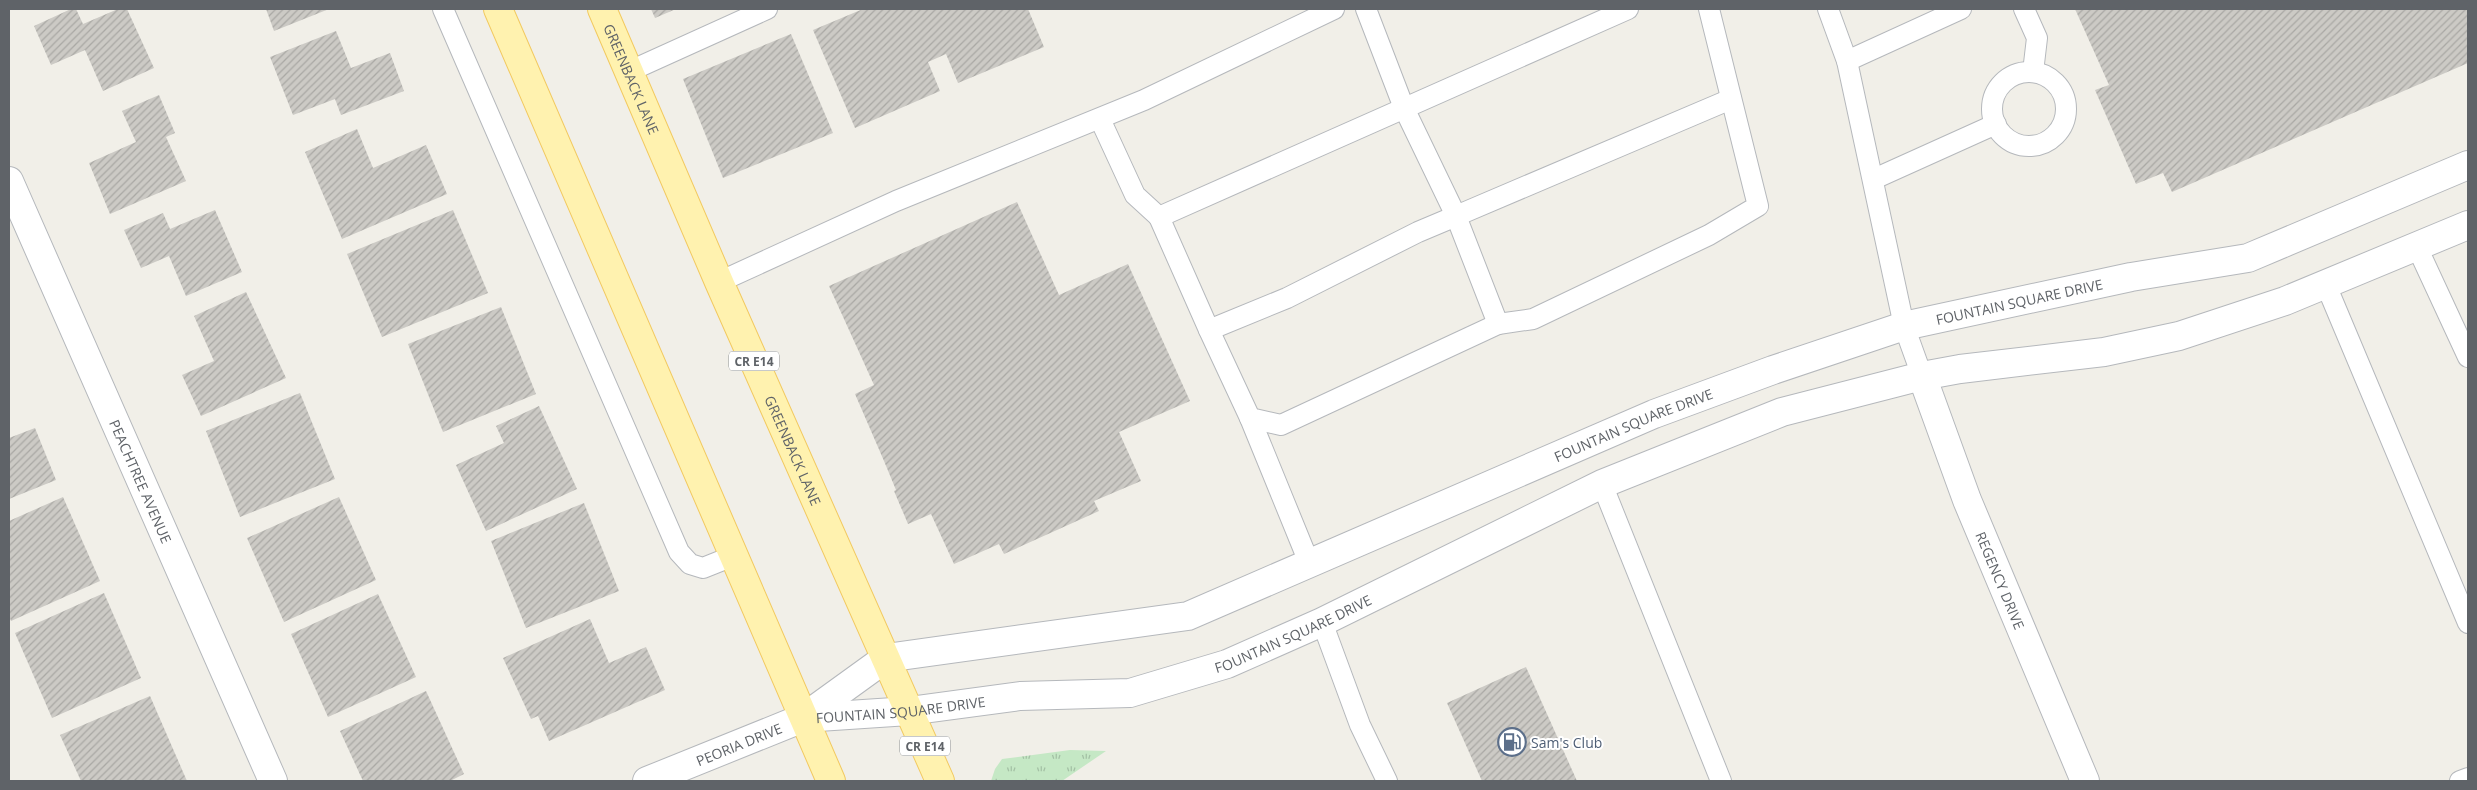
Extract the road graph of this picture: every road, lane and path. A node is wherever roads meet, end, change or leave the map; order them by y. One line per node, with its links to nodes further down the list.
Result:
1 (443, 9): 35 (lane)
2 (498, 9): 35 (main road)
3 (602, 9): 13 (main road, GREENBACK LANE / CR E14)
4 (767, 9): 13 (lane)
5 (1334, 9): 17 (lane)
6 (1366, 9): 16 (lane)
7 (1628, 9): 16 (lane)
8 (1709, 9): 15 (lane)
9 (1828, 9): 12 (lane)
10 (1960, 9): 12 (lane)
11 (2024, 9): 14 (lane)
12 (1847, 61): 20 (lane)
13 (630, 71): 26 (main road, GREENBACK LANE / CR E14)
14 (2033, 72): 18 (lane); 18 (lane)
15 (1730, 99): 22 (lane); 28 (lane)
16 (1404, 108): 22 (lane); 23 (lane)
17 (1100, 119): 23 (lane); 26 (lane)
18 (1996, 124): 20 (lane)
19 (2468, 165): 29 (street, FOUNTAIN SQUARE DRIVE)
20 (1874, 179): 29 (lane)
21 (9, 181): 43 (street, PEACHTREE AVENUE)
22 (1456, 216): 28 (lane); 30 (lane)
23 (1159, 217): 30 (lane)
24 (2468, 225): 25 (street, FOUNTAIN SQUARE DRIVE)
25 (2417, 247): 27 (street, FOUNTAIN SQUARE DRIVE); 31 (lane)
26 (719, 282): 39 (main road, GREENBACK LANE / CR E14)
27 (2326, 285): 32 (street, FOUNTAIN SQUARE DRIVE); 38 (lane)
28 (1498, 324): 33 (lane)
29 (1904, 326): 32 (lane); 36 (street, FOUNTAIN SQUARE DRIVE)
30 (1209, 330): 33 (lane)
31 (2468, 357)
32 (1922, 376): 34 (street, FOUNTAIN SQUARE DRIVE); 49 (street, REGENCY DRIVE)
33 (1250, 418): 36 (lane)
34 (1602, 484): 37 (street, FOUNTAIN SQUARE DRIVE); 48 (lane)
35 (733, 556): 41 (main road)
36 (1310, 565): 39 (street, FOUNTAIN SQUARE DRIVE)
37 (1322, 622): 40 (street, FOUNTAIN SQUARE DRIVE); 47 (lane)
38 (2468, 623)
39 (886, 658): 40 (main road, GREENBACK LANE / CR E14); 41 (street, FOUNTAIN SQUARE DRIVE)
40 (909, 711): 41 (street, FOUNTAIN SQUARE DRIVE); 46 (main road, GREENBACK LANE / CR E14)
41 (803, 718): 44 (street, PEORIA DRIVE); 45 (main road)
42 (2468, 778): 50 (lane)
43 (273, 781)
44 (647, 781)
45 (831, 781)
46 (940, 781)
47 (1388, 781)
48 (1721, 781)
49 (2085, 781)
50 (2460, 781)

